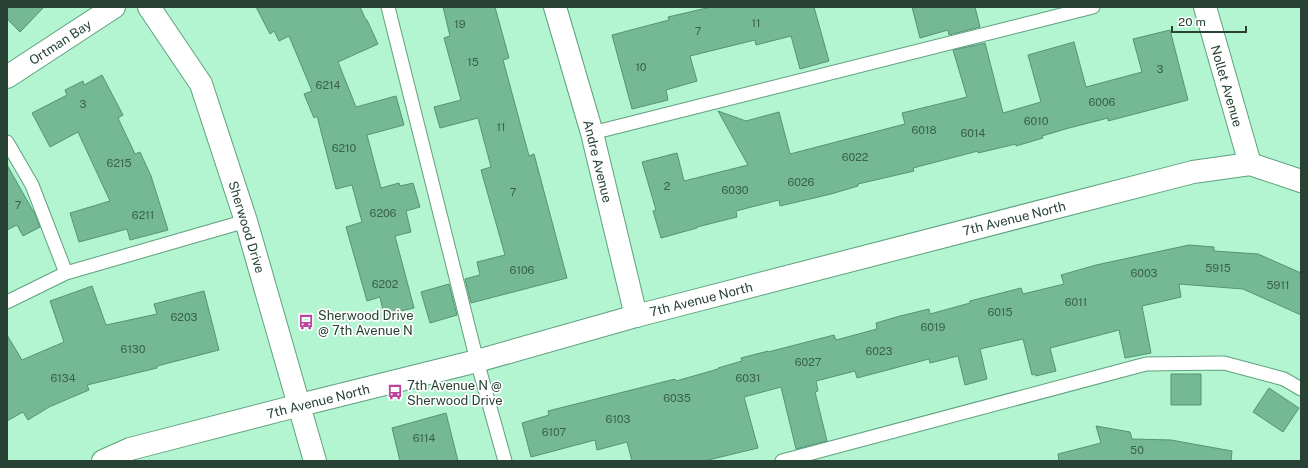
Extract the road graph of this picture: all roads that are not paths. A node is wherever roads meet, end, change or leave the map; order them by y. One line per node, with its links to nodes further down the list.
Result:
1 (114, 7): 7 (street, Ortman Bay)
2 (149, 7): 12 (street, Sherwood Drive)
3 (388, 7): 16 (lane)
4 (555, 7): 8 (street, Andre Avenue)
5 (1093, 7): 8 (lane)
6 (1205, 7): 10 (street, Nollet Avenue)
7 (7, 77)
8 (592, 133): 15 (street, Andre Avenue)
9 (7, 142): 13 (lane)
10 (1250, 164): 11 (street, 7th Avenue North); 15 (street, 7th Avenue North)
11 (1301, 181)
12 (246, 221): 13 (lane); 18 (street, Sherwood Drive)
13 (66, 273): 14 (lane)
14 (7, 302)
15 (636, 316): 16 (street, 7th Avenue North)
16 (477, 360): 18 (street, 7th Avenue North); 21 (lane)
17 (1301, 389): 22 (lane)
18 (300, 405): 19 (street, 7th Avenue North); 20 (street, Sherwood Drive)
19 (103, 461)
20 (315, 461)
21 (505, 461)
22 (782, 461)

